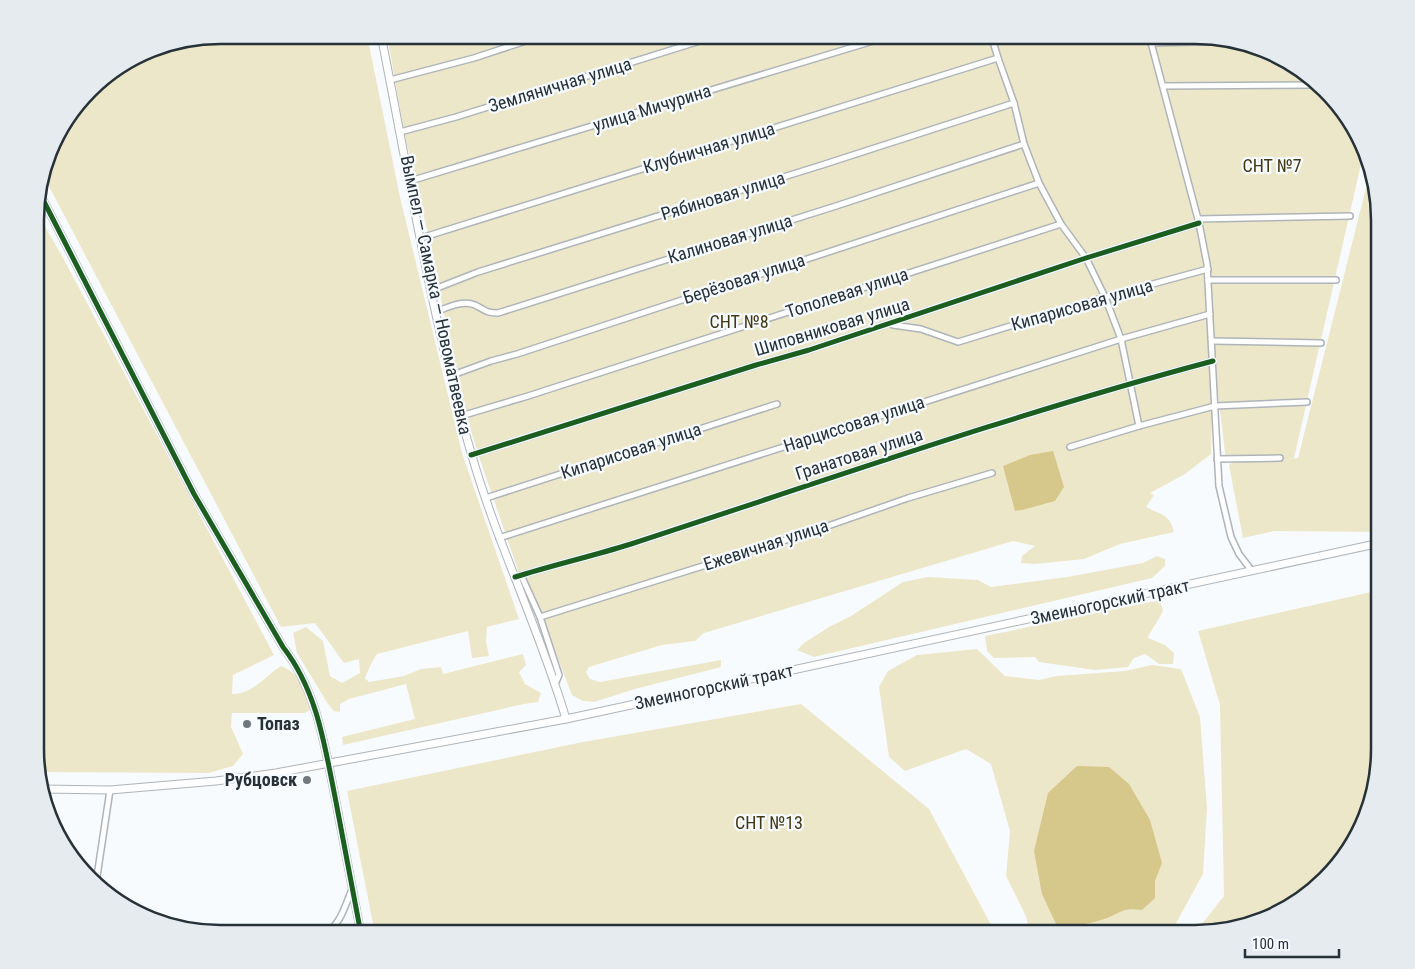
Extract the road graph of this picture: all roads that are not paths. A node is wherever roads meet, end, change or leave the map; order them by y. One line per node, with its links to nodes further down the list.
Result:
1 (383, 44): 8 (main road, Вымпел — Самарка — Новоматвеевка)
2 (517, 44): 8 (street)
3 (690, 44): 12 (street, Земляничная улица)
4 (863, 44): 14 (street, улица Мичурина)
5 (994, 44): 7 (street)
6 (1151, 44): 10 (street)
7 (998, 58): 11 (street); 20 (street, Клубничная улица)
8 (390, 80): 12 (main road, Вымпел — Самарка — Новоматвеевка)
9 (1308, 85): 10 (street)
10 (1163, 86): 18 (street)
11 (1014, 103): 13 (street); 25 (street, Рябиновая улица)
12 (400, 132): 14 (main road, Вымпел — Самарка — Новоматвеевка)
13 (1024, 144): 15 (street); 27 (street, Калиновая улица)
14 (410, 181): 20 (main road, Вымпел — Самарка — Новоматвеевка)
15 (1039, 183): 19 (street); 34 (street, Берёзовая улица)
16 (45, 203): 54 (main road)
17 (1350, 216): 18 (street, Шиповниковая улица)
18 (1198, 221): 21 (street, Шиповниковая улица); 22 (street)
19 (1061, 224): 21 (street); 39 (street, Тополевая улица)
20 (421, 238): 25 (main road, Вымпел — Самарка — Новоматвеевка)
21 (1086, 258): 26 (street); 29 (street, Шиповниковая улица)
22 (1208, 269): 23 (street); 26 (street, Кипарисовая улица)
23 (1208, 280): 24 (street); 28 (street)
24 (1336, 280)
25 (432, 290): 27 (main road, Вымпел — Самарка — Новоматвеевка)
26 (1106, 297): 29 (street, Кипарисовая улица); 30 (street)
27 (436, 312): 34 (main road, Вымпел — Самарка — Новоматвеевка)
28 (1210, 314): 30 (street, Нарциссовая улица); 31 (street)
29 (891, 324): 42 (street, Шиповниковая улица)
30 (1121, 339): 35 (street); 47 (street, Нарциссовая улица)
31 (1212, 341): 32 (street); 33 (street)
32 (1321, 343)
33 (1213, 360): 35 (street, Гранатовая улица); 38 (street)
34 (450, 376): 39 (main road, Вымпел — Самарка — Новоматвеевка)
35 (1130, 383): 40 (street); 50 (street, Гранатовая улица)
36 (1307, 402): 38 (street)
37 (777, 404): 46 (street, Кипарисовая улица)
38 (1215, 406): 40 (street); 44 (street)
39 (460, 416): 42 (main road, Вымпел — Самарка — Новоматвеевка)
40 (1139, 426): 41 (street)
41 (1070, 448)
42 (471, 455): 46 (main road, Вымпел — Самарка — Новоматвеевка)
43 (1280, 458): 44 (street)
44 (1217, 459): 49 (street)
45 (992, 473): 51 (street, Ежевичная улица)
46 (486, 498): 47 (main road, Вымпел — Самарка — Новоматвеевка)
47 (499, 538): 50 (main road, Вымпел — Самарка — Новоматвеевка)
48 (1371, 545): 49 (main road, Змеиногорский тракт)
49 (1252, 571): 53 (main road, Змеиногорский тракт)
50 (518, 576): 51 (street); 52 (main road, Вымпел — Самарка — Новоматвеевка)
51 (540, 617): 52 (street)
52 (556, 682): 53 (main road, Вымпел — Самарка — Новоматвеевка)
53 (566, 719): 54 (main road, Змеиногорский тракт)
54 (329, 763): 56 (main road, Змеиногорский тракт); 58 (main road)
55 (49, 789): 56 (main road, Змеиногорский тракт)
56 (110, 790): 57 (street)
57 (97, 876)
58 (352, 889): 59 (street); 60 (main road)
59 (336, 925)
60 (359, 925)

